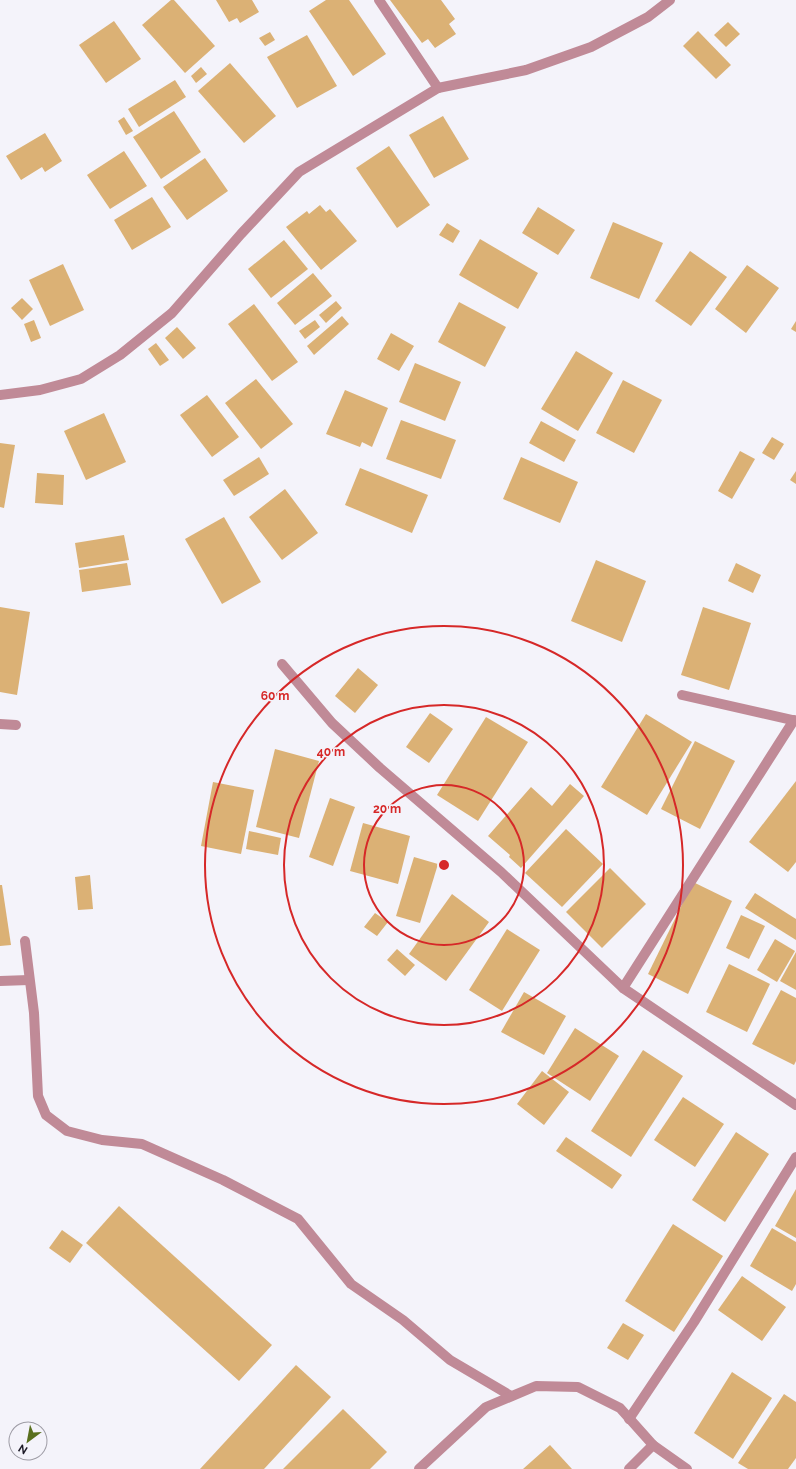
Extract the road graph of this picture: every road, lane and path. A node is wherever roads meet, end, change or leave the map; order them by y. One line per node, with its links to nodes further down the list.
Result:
1 (379, 0): 3 (street)
2 (670, 0): 3 (street)
3 (438, 88): 4 (street)
4 (0, 395)
5 (282, 664): 13 (street)
6 (682, 695): 7 (street)
7 (795, 721): 13 (street)
8 (0, 724): 9 (street)
9 (16, 724)
10 (25, 941): 11 (street)
11 (29, 980): 12 (street); 16 (street)
12 (0, 981)
13 (622, 988): 14 (street)
14 (796, 1105)
15 (796, 1157): 17 (street)
16 (511, 1396): 17 (street); 19 (street)
17 (629, 1419): 18 (street)
18 (653, 1445): 20 (street); 21 (street)
19 (419, 1469)
20 (629, 1469)
21 (687, 1469)

